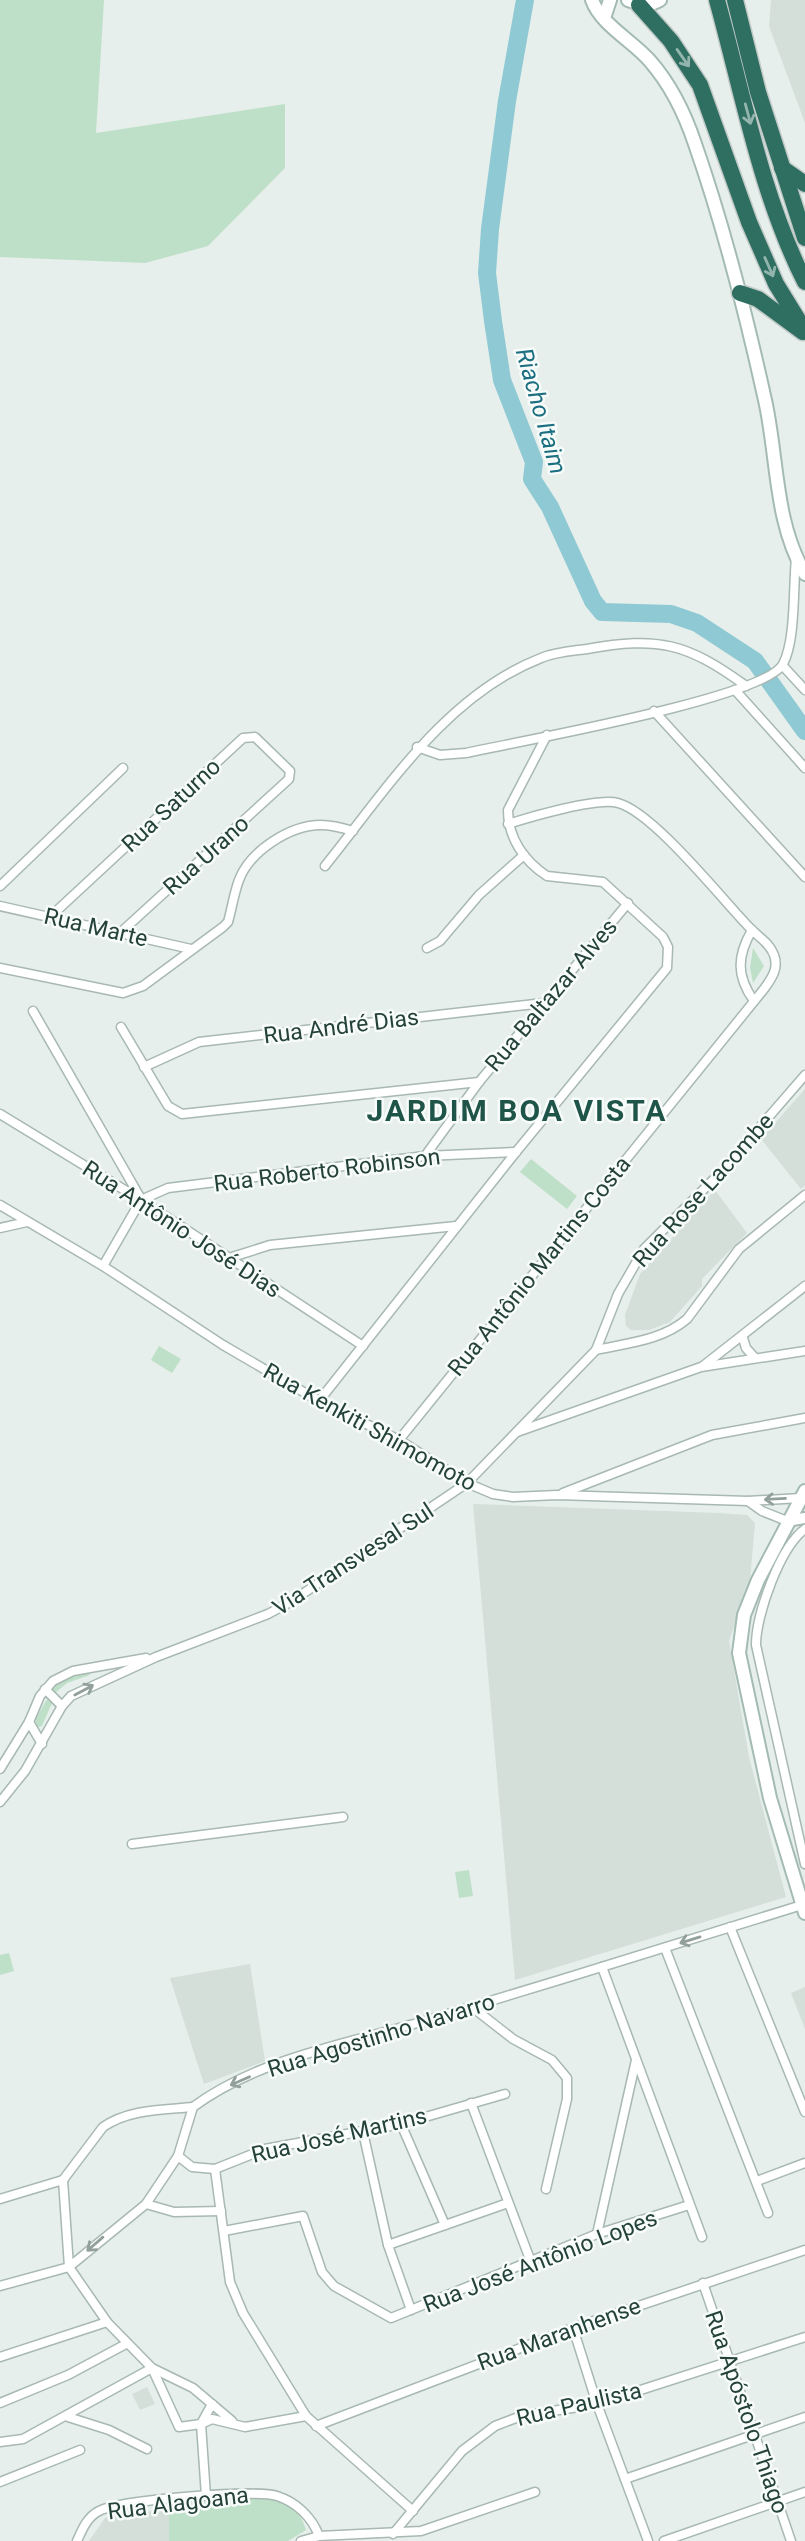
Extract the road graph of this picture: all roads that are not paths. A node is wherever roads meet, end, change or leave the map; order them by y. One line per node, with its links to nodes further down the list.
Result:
1 (592, 0): 7 (main road)
2 (610, 0): 7 (main road)
3 (660, 0): 6 (main road)
4 (717, 0): 11 (highway, one-way to 11)
5 (735, 0): 8 (highway)
6 (631, 2): 13 (highway, one-way to 13)
7 (604, 18): 12 (main road)
8 (782, 168): 9 (highway); 10 (highway)
9 (805, 184)
10 (804, 234)
11 (805, 282)
12 (740, 293): 13 (highway); 14 (main road)
13 (805, 332)
14 (796, 558): 15 (main road); 16 (street)
15 (805, 574)
16 (783, 666): 17 (street); 19 (street)
17 (746, 686): 18 (street); 22 (street)
18 (735, 690): 20 (street); 24 (street)
19 (805, 690)
20 (654, 711): 21 (street); 30 (street)
21 (547, 735): 22 (street); 26 (street)
22 (418, 747): 27 (street)
23 (123, 768): 31 (street)
24 (805, 768)
25 (291, 776): 34 (street, Rua Saturno); 36 (street, Rua Urano)
26 (508, 824): 28 (street); 35 (street, Rua Antônio Martins Costa)
27 (353, 831): 29 (street); 38 (street)
28 (524, 855): 32 (street); 37 (street)
29 (325, 866)
30 (805, 877)
31 (0, 886)
32 (628, 903): 41 (street, Rua Baltazar Alves); 48 (street)
33 (0, 906): 34 (street, Rua Marte)
34 (50, 917): 36 (street, Rua Marte)
35 (751, 930): 40 (street); 40 (street, Rua Antônio Martins Costa)
36 (120, 933): 38 (street, Rua Marte)
37 (428, 948)
38 (191, 949): 39 (street)
39 (0, 968)
40 (754, 1001): 68 (street, Rua Antônio Martins Costa)
41 (544, 1003): 44 (street, Rua André Dias); 46 (street, Rua Baltazar Alves)
42 (33, 1011): 51 (street)
43 (121, 1027): 44 (street)
44 (144, 1067): 46 (street)
45 (805, 1075): 61 (street, Rua Rose Lacombe)
46 (478, 1082): 49 (street, Rua Baltazar Alves)
47 (0, 1114): 51 (street, Rua Antônio José Dias)
48 (516, 1152): 49 (street, Rua Roberto Robinson); 54 (street)
49 (425, 1156): 51 (street, Rua Roberto Robinson)
50 (805, 1195): 61 (street)
51 (142, 1200): 56 (street, Rua Antônio José Dias); 57 (street)
52 (0, 1205): 53 (street, Rua Kenkiti Shimomoto)
53 (27, 1222): 55 (street); 57 (street, Rua Kenkiti Shimomoto)
54 (456, 1226): 56 (street); 60 (street)
55 (0, 1228)
56 (229, 1258): 60 (street, Rua Antônio José Dias)
57 (103, 1266): 65 (street, Rua Kenkiti Shimomoto)
58 (805, 1286): 59 (street)
59 (743, 1338): 63 (street); 64 (street)
60 (363, 1346): 65 (street)
61 (596, 1350): 67 (street, Via Transvesal Sul)
62 (805, 1351): 63 (street)
63 (754, 1357): 64 (street)
64 (701, 1367): 67 (street)
65 (319, 1401): 68 (street, Rua Kenkiti Shimomoto)
66 (805, 1418): 71 (street)
67 (515, 1433): 69 (street, Via Transvesal Sul)
68 (399, 1440): 69 (street, Rua Kenkiti Shimomoto)
69 (467, 1483): 71 (street, Rua Kenkiti Shimomoto); 76 (street, Via Transvesal Sul)
70 (803, 1494): 72 (street, Rua Kenkiti Shimomoto, one-way to 72); 74 (main road)
71 (557, 1495): 72 (street, Rua Kenkiti Shimomoto)
72 (748, 1500): 74 (street, Rua Kenkiti Shimomoto)
73 (805, 1518): 74 (street)
74 (788, 1521): 87 (main road)
75 (805, 1529): 85 (street)
76 (156, 1657): 77 (street, Via Transvesal Sul); 78 (street, Via Transvesal Sul, one-way to 76)
77 (45, 1689): 78 (street); 79 (street)
78 (62, 1706): 80 (street, Via Transvesal Sul)
79 (29, 1722): 80 (street); 81 (street)
80 (42, 1744): 82 (street, Via Transvesal Sul)
81 (0, 1769)
82 (0, 1802)
83 (343, 1818): 84 (street)
84 (132, 1844)
85 (803, 1844): 86 (street)
86 (805, 1864)
87 (804, 1909): 88 (street, Rua Agostinho Navarro)
88 (730, 1927): 89 (street, Rua Agostinho Navarro, one-way to 89); 96 (street)
89 (665, 1948): 90 (street, Rua Agostinho Navarro); 103 (street)
90 (602, 1967): 91 (street, Rua Agostinho Navarro); 92 (street)
91 (472, 2007): 95 (street, Rua Agostinho Navarro, one-way to 95); 104 (street)
92 (636, 2059): 108 (street); 113 (street)
93 (505, 2094): 94 (street, Rua José Martins)
94 (471, 2103): 97 (street, Rua José Martins); 106 (street)
95 (193, 2107): 99 (street); 102 (street)
96 (805, 2112)
97 (401, 2124): 98 (street, Rua José Martins); 111 (street)
98 (363, 2132): 101 (street, Rua José Martins); 115 (street)
99 (178, 2156): 101 (street); 107 (street)
100 (805, 2163): 103 (street)
101 (215, 2169): 109 (street)
102 (63, 2180): 105 (street); 118 (street)
103 (757, 2181): 110 (street)
104 (546, 2189)
105 (0, 2199)
106 (508, 2203): 111 (street); 117 (street)
107 (146, 2204): 109 (street); 118 (street, one-way to 118)
108 (689, 2205): 113 (street, Rua José Antônio Lopes); 114 (street)
109 (221, 2211): 112 (street)
110 (768, 2213)
111 (445, 2225): 115 (street)
112 (225, 2231): 121 (street, Rua José Antônio Lopes); 132 (street)
113 (597, 2234): 117 (street, Rua José Antônio Lopes)
114 (702, 2237)
115 (388, 2245): 121 (street)
116 (805, 2250): 119 (street, Rua Maranhense)
117 (531, 2262): 121 (street, Rua José Antônio Lopes)
118 (69, 2267): 120 (street); 122 (street)
119 (703, 2283): 123 (street, Rua Maranhense); 127 (street, Rua Apóstolo Thiago)
120 (0, 2287)
121 (411, 2310)
122 (107, 2322): 125 (street); 126 (street)
123 (573, 2328): 131 (street); 137 (street, Rua Maranhense)
124 (805, 2337): 127 (street, Rua Paulista)
125 (126, 2344): 128 (street); 129 (street)
126 (0, 2357)
127 (731, 2362): 131 (street, Rua Paulista); 138 (street, Rua Apóstolo Thiago)
128 (152, 2368): 130 (street); 133 (street); 135 (street)
129 (0, 2403)
130 (212, 2404): 135 (street); 136 (street)
131 (597, 2404): 142 (street); 148 (street, Rua Paulista)
132 (306, 2416): 136 (street); 137 (street)
133 (68, 2417): 139 (street); 140 (street)
134 (805, 2417): 138 (street)
135 (201, 2424): 136 (street); 146 (street)
136 (237, 2426)
137 (316, 2426): 148 (street)
138 (754, 2433): 142 (street); 147 (street, Rua Apóstolo Thiago)
139 (0, 2441)
140 (147, 2449)
141 (80, 2450): 143 (street)
142 (625, 2479): 153 (street)
143 (0, 2482)
144 (535, 2492): 149 (street)
145 (805, 2492): 147 (street)
146 (206, 2496): 150 (street, Rua Alagoana); 151 (street, Rua Alagoana)
147 (778, 2501): 154 (street); 155 (street, Rua Apóstolo Thiago)
148 (413, 2511): 149 (street, Rua Paulista)
149 (393, 2534): 150 (street)
150 (319, 2536): 152 (street)
151 (76, 2541)
152 (300, 2541)
153 (648, 2541)
154 (664, 2541)
155 (790, 2541)

